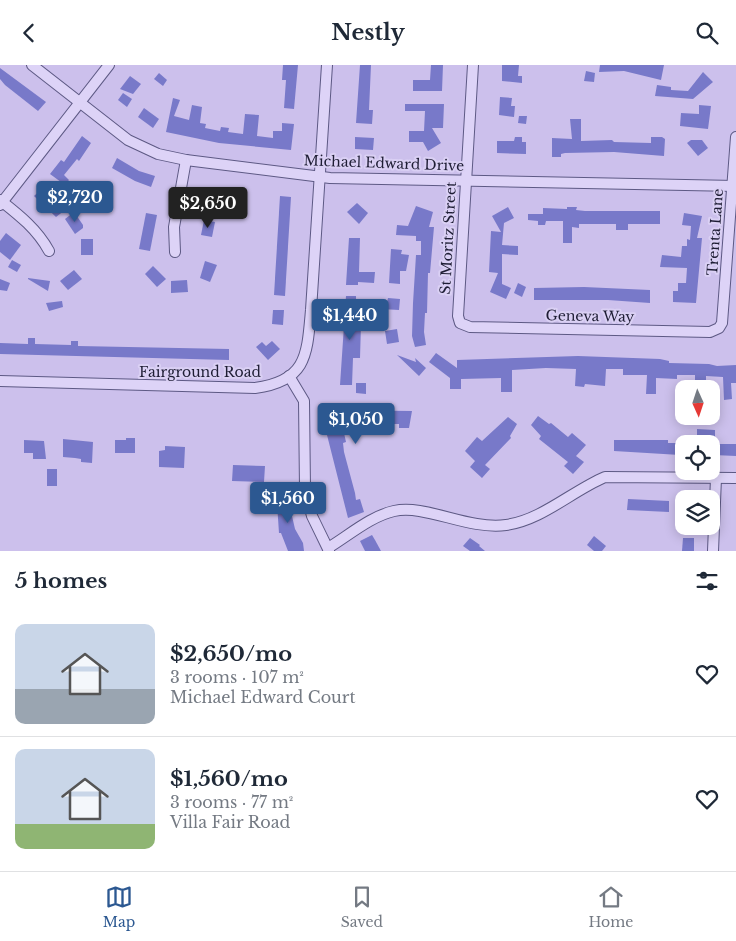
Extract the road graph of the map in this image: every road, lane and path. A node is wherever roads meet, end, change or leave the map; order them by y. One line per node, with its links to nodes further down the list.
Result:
1 (32, 65): 5 (street, Michael Edward Drive)
2 (109, 65): 5 (street)
3 (327, 65): 8 (street)
4 (473, 65): 9 (street, St Moritz Street)
5 (80, 102): 7 (street, Michael Edward Drive); 11 (street)
6 (736, 137): 10 (street, Trenta Lane)
7 (186, 160): 8 (street, Michael Edward Drive); 13 (street)
8 (319, 176): 9 (street, Michael Edward Drive); 16 (street)
9 (465, 180): 10 (street, Michael Edward Drive); 14 (street, St Moritz Street)
10 (734, 186): 15 (street, Trenta Lane)
11 (1, 202): 12 (street)
12 (49, 251)
13 (175, 252)
14 (460, 323): 15 (street, Geneva Way)
15 (719, 328)
16 (289, 376): 17 (street, Fairground Road); 22 (street)
17 (0, 381)
18 (675, 478): 22 (street)
19 (720, 478): 20 (street)
20 (736, 478)
21 (716, 480): 23 (street)
22 (329, 549)
23 (713, 551)

